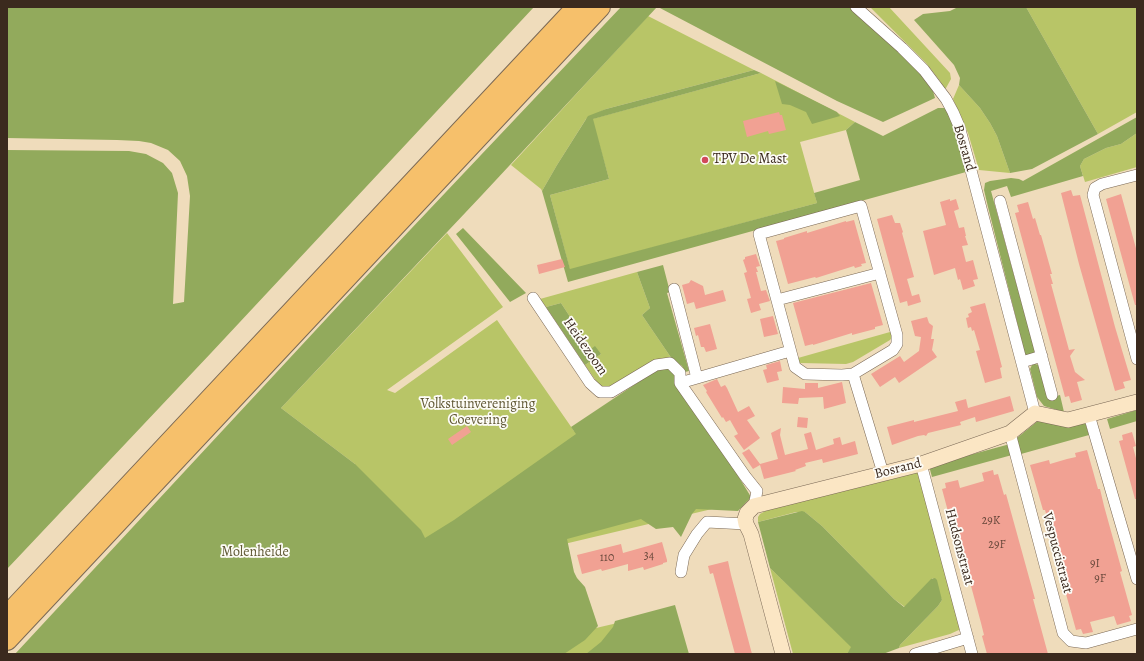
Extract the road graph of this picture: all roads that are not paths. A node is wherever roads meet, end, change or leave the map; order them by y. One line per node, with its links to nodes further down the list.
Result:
1 (577, 7): 28 (highway)
2 (600, 7): 31 (highway)
3 (856, 7): 13 (street, Bosrand)
4 (1137, 175): 12 (street)
5 (1000, 201): 11 (street)
6 (880, 273): 9 (street); 9 (street); 14 (street)
7 (674, 289): 15 (street)
8 (533, 298): 16 (street, Heidezoom)
9 (777, 300): 10 (street)
10 (790, 351): 14 (street); 15 (street)
11 (1042, 356): 13 (street); 17 (street)
12 (1137, 359)
13 (1022, 362): 19 (street, Bosrand)
14 (853, 374): 23 (street)
15 (697, 378): 16 (street)
16 (680, 383): 24 (street)
17 (1052, 395)
18 (1137, 402): 20 (street)
19 (1034, 413): 20 (street); 21 (street, Bosrand)
20 (1089, 415): 27 (street)
21 (1010, 433): 22 (street, Bosrand); 29 (street, Vespuccistraat)
22 (921, 464): 23 (street, Bosrand); 30 (street, Hudsonstraat)
23 (883, 473): 24 (street, Bosrand)
24 (754, 506): 25 (street)
25 (746, 524): 26 (street); 32 (street)
26 (681, 572)
27 (1137, 579)
28 (7, 616)
29 (1137, 629)
30 (968, 638): 33 (street); 34 (street, Hudsonstraat)
31 (7, 640)
32 (783, 654)
33 (915, 654)
34 (972, 654)

